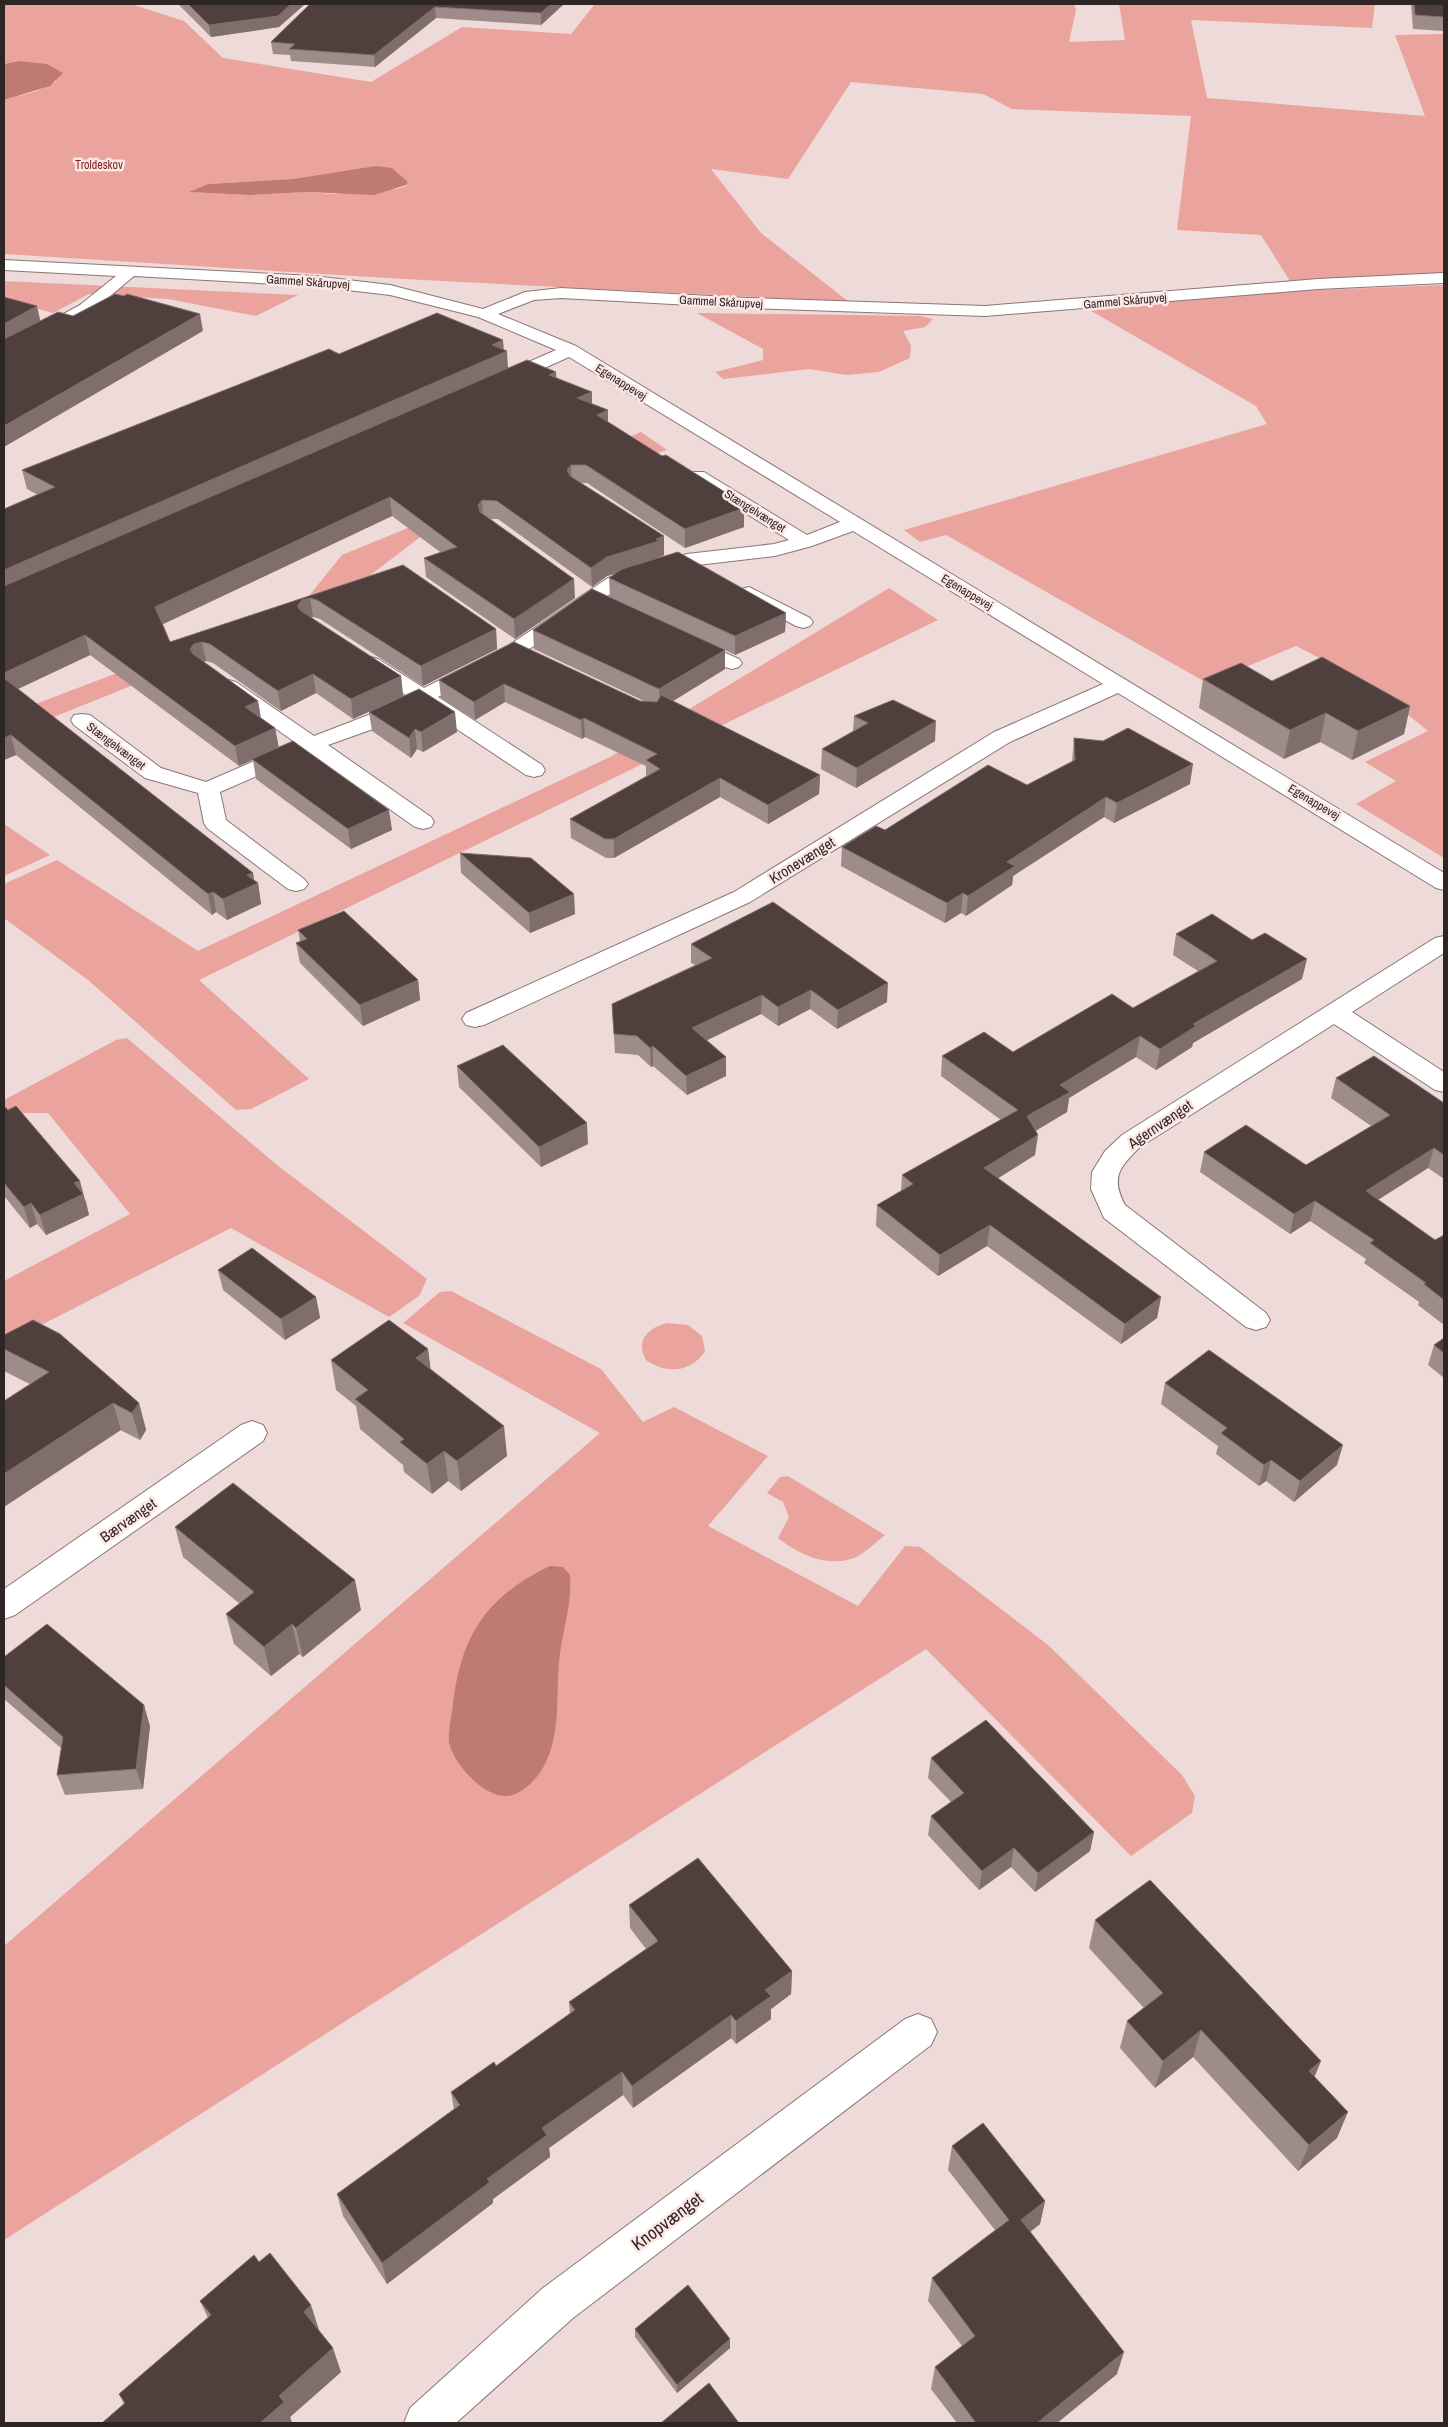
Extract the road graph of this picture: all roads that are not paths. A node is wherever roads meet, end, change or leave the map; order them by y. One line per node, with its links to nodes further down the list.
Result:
1 (4, 265): 2 (street, Gammel Skårupvej)
2 (129, 272): 4 (street, Gammel Skårupvej); 6 (street)
3 (1444, 278): 4 (street, Gammel Skårupvej)
4 (484, 314): 5 (street, Egenappevej)
5 (570, 350): 7 (street); 9 (street, Egenappevej)
6 (4, 352)
7 (492, 385)
8 (679, 464): 10 (street, Stængelvænget)
9 (853, 524): 10 (street, Stængelvænget); 19 (street, Egenappevej)
10 (805, 542): 11 (street, Stængelvænget)
11 (679, 555): 12 (street); 20 (street, Stængelvænget)
12 (712, 573)
13 (737, 586): 14 (street)
14 (803, 622)
15 (670, 634): 17 (street)
16 (351, 650): 20 (street)
17 (732, 663)
18 (213, 675): 22 (street)
19 (1120, 684): 26 (street, Egenappevej); 30 (street, Kronevænget)
20 (421, 696): 22 (street, Stængelvænget); 23 (street)
21 (82, 720): 24 (street, Stængelvænget)
22 (311, 744): 24 (street, Stængelvænget); 25 (street)
23 (534, 770)
24 (208, 789): 27 (street)
25 (423, 822)
26 (1444, 883)
27 (296, 884)
28 (1444, 943): 29 (street, Agernvænget)
29 (1334, 1012): 31 (street); 32 (street, Agernvænget)
30 (475, 1019)
31 (1444, 1084)
32 (1256, 1320)
33 (252, 1433): 34 (street, Bærvænget)
34 (4, 1606)
35 (918, 2032): 36 (street, Knopvænget)
36 (425, 2423)

